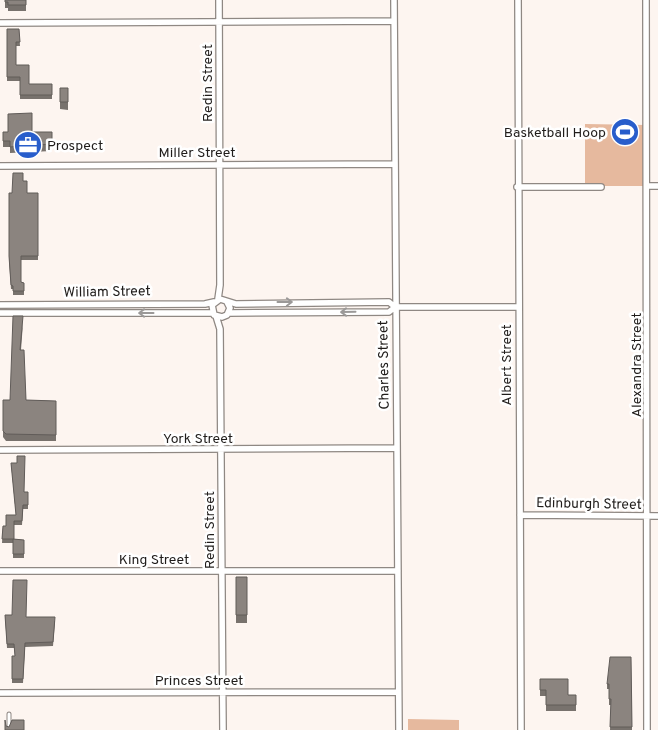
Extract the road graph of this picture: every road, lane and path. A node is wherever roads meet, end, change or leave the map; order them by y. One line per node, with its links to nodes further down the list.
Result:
1 (219, 0): 6 (street, Redin Street)
2 (394, 0): 5 (street, Charles Street)
3 (518, 0): 13 (street, Albert Street)
4 (646, 0): 11 (street, Alexandra Street)
5 (394, 20): 6 (street); 9 (street, Charles Street)
6 (219, 22): 7 (street); 8 (street, Redin Street)
7 (0, 23)
8 (219, 164): 9 (street, Miller Street); 10 (street, Miller Street); 15 (street, Redin Street)
9 (395, 164): 23 (street, Charles Street)
10 (0, 166)
11 (647, 186): 12 (street); 37 (street, Alexandra Street)
12 (658, 186)
13 (518, 187): 14 (street); 22 (street, Albert Street)
14 (602, 187)
15 (221, 301): 16 (street, William Street); 18 (street, William Street); 30 (street, Redin Street); 31 (street)
16 (262, 302): 17 (street, William Street, one-way to 17); 29 (lane)
17 (364, 302): 23 (street, William Street); 24 (lane)
18 (195, 303): 21 (street, William Street); 28 (lane)
19 (0, 304): 20 (street, William Street)
20 (8, 304): 21 (street, William Street); 26 (lane)
21 (37, 304): 27 (lane)
22 (518, 306): 23 (street, William Street); 36 (street, Albert Street)
23 (395, 307): 24 (street, William Street); 33 (street, Charles Street)
24 (364, 312): 29 (street, William Street, one-way to 29)
25 (0, 313): 26 (street, William Street)
26 (8, 313): 27 (street, William Street)
27 (38, 313): 28 (street, William Street, one-way to 27)
28 (195, 313): 30 (street, William Street)
29 (262, 313): 31 (street, William Street)
30 (215, 314): 31 (street, William Street); 32 (street, Redin Street)
31 (227, 314): 32 (street, Redin Street)
32 (220, 330): 35 (street, Redin Street)
33 (397, 448): 35 (street, York Street); 41 (street, Charles Street)
34 (0, 450): 35 (street, York Street)
35 (221, 450): 40 (street, Redin Street)
36 (520, 515): 37 (street, Edinburgh Street); 49 (street, Albert Street)
37 (649, 516): 38 (street, Edinburgh Street); 50 (street, Alexandra Street)
38 (658, 516)
39 (0, 571): 40 (street, King Street)
40 (222, 571): 41 (street, King Street); 44 (street, Redin Street)
41 (398, 571): 42 (street, Charles Street)
42 (398, 692): 44 (street, Princes Street); 48 (street, Charles Street)
43 (0, 693): 44 (street, Princes Street)
44 (222, 693): 47 (street, Redin Street)
45 (9, 714): 46 (lane)
46 (10, 730)
47 (223, 730)
48 (399, 730)
49 (521, 730)
50 (647, 730)

